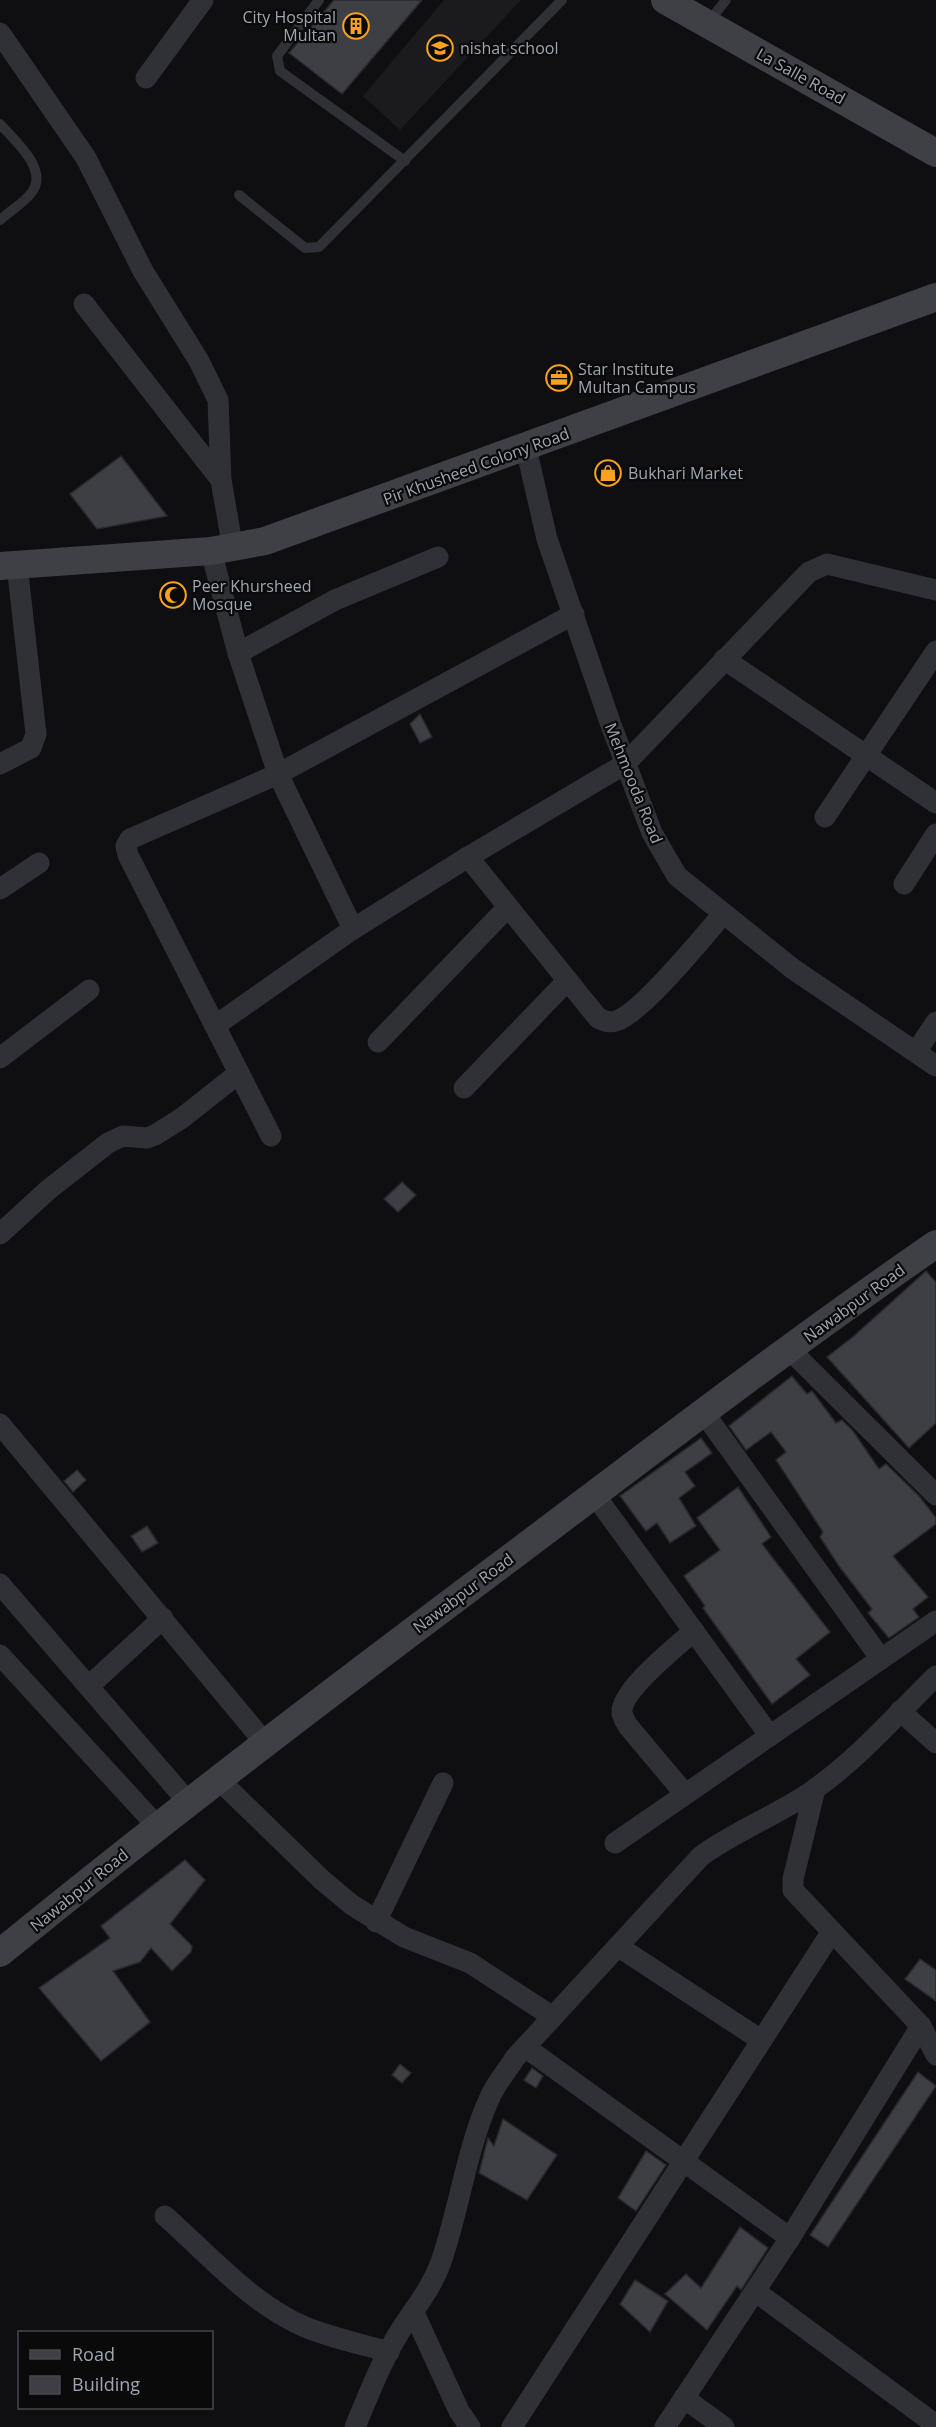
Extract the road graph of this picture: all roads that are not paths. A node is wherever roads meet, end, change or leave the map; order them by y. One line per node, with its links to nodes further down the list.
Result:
1 (203, 0): 8 (street)
2 (320, 0): 11 (lane)
3 (562, 0): 11 (lane)
4 (665, 0): 6 (street, La Salle Road)
5 (726, 0): 6 (lane)
6 (707, 24): 10 (street, La Salle Road)
7 (0, 33): 17 (street)
8 (146, 78)
9 (0, 124): 13 (lane)
10 (936, 153)
11 (405, 161): 12 (lane)
12 (239, 195)
13 (0, 220)
14 (936, 297): 16 (street, Pir Khusheed Colony Road)
15 (84, 304): 17 (street)
16 (526, 448): 18 (street, Pir Khusheed Colony Road); 22 (street, Mehmooda Road)
17 (221, 480): 18 (street)
18 (222, 550): 20 (street, Pir Khusheed Colony Road); 24 (street)
19 (438, 557): 24 (street)
20 (9, 566): 27 (street)
21 (936, 590): 25 (street)
22 (573, 614): 28 (street, Mehmooda Road); 29 (street)
23 (936, 651): 26 (street)
24 (238, 653): 29 (street)
25 (724, 659): 26 (street); 28 (street)
26 (866, 755): 30 (street); 31 (street)
27 (0, 764)
28 (625, 764): 33 (street); 38 (street, Mehmooda Road)
29 (278, 774): 39 (street); 43 (street)
30 (936, 803)
31 (825, 817)
32 (936, 834): 35 (street)
33 (468, 857): 37 (street); 39 (street)
34 (39, 864): 36 (street)
35 (904, 884)
36 (0, 889)
37 (508, 907): 40 (street); 44 (street)
38 (723, 914): 40 (street); 45 (street, Mehmooda Road)
39 (353, 929): 43 (street)
40 (567, 981): 49 (street)
41 (90, 990): 46 (street)
42 (936, 1022): 45 (street)
43 (216, 1025): 48 (street)
44 (378, 1042)
45 (916, 1052): 47 (street, Mehmooda Road)
46 (0, 1058)
47 (936, 1066)
48 (239, 1073): 50 (street); 51 (street)
49 (464, 1088)
50 (271, 1136)
51 (0, 1234)
52 (936, 1244): 53 (street, Nawabpur Road)
53 (790, 1350): 54 (street, Nawabpur Road); 57 (street)
54 (704, 1413): 56 (street, Nawabpur Road); 63 (street)
55 (0, 1424): 59 (street)
56 (594, 1494): 61 (street); 69 (street, Nawabpur Road)
57 (936, 1496)
58 (0, 1584): 65 (street)
59 (162, 1618): 65 (street); 69 (street)
60 (936, 1621): 63 (street)
61 (694, 1631): 67 (street); 73 (street)
62 (0, 1655): 75 (street)
63 (881, 1659): 67 (street)
64 (936, 1676): 66 (street)
65 (89, 1686): 74 (street)
66 (900, 1711): 68 (street); 72 (street)
67 (770, 1736): 73 (street)
68 (936, 1743)
69 (266, 1744): 70 (street, Nawabpur Road)
70 (219, 1780): 74 (street, Nawabpur Road); 77 (street)
71 (443, 1783): 77 (street)
72 (814, 1790): 78 (street); 79 (street)
73 (685, 1794): 76 (street)
74 (189, 1803): 75 (street, Nawabpur Road)
75 (158, 1827): 80 (street, Nawabpur Road)
76 (615, 1843)
77 (376, 1922): 81 (street)
78 (831, 1933): 82 (street); 83 (street)
79 (619, 1947): 81 (street); 83 (street)
80 (1, 1949)
81 (553, 2017): 84 (street)
82 (921, 2026): 85 (street); 88 (street)
83 (761, 2040): 86 (street)
84 (525, 2047): 86 (street); 90 (street)
85 (936, 2055)
86 (683, 2161): 88 (street); 96 (street)
87 (165, 2216): 91 (street)
88 (790, 2238): 89 (street)
89 (755, 2291): 92 (street); 93 (street)
90 (414, 2313): 91 (street); 95 (street)
91 (389, 2352): 94 (street)
92 (684, 2398): 97 (street); 98 (street)
93 (936, 2425)
94 (355, 2427)
95 (470, 2427)
96 (512, 2427)
97 (665, 2427)
98 (724, 2427)

